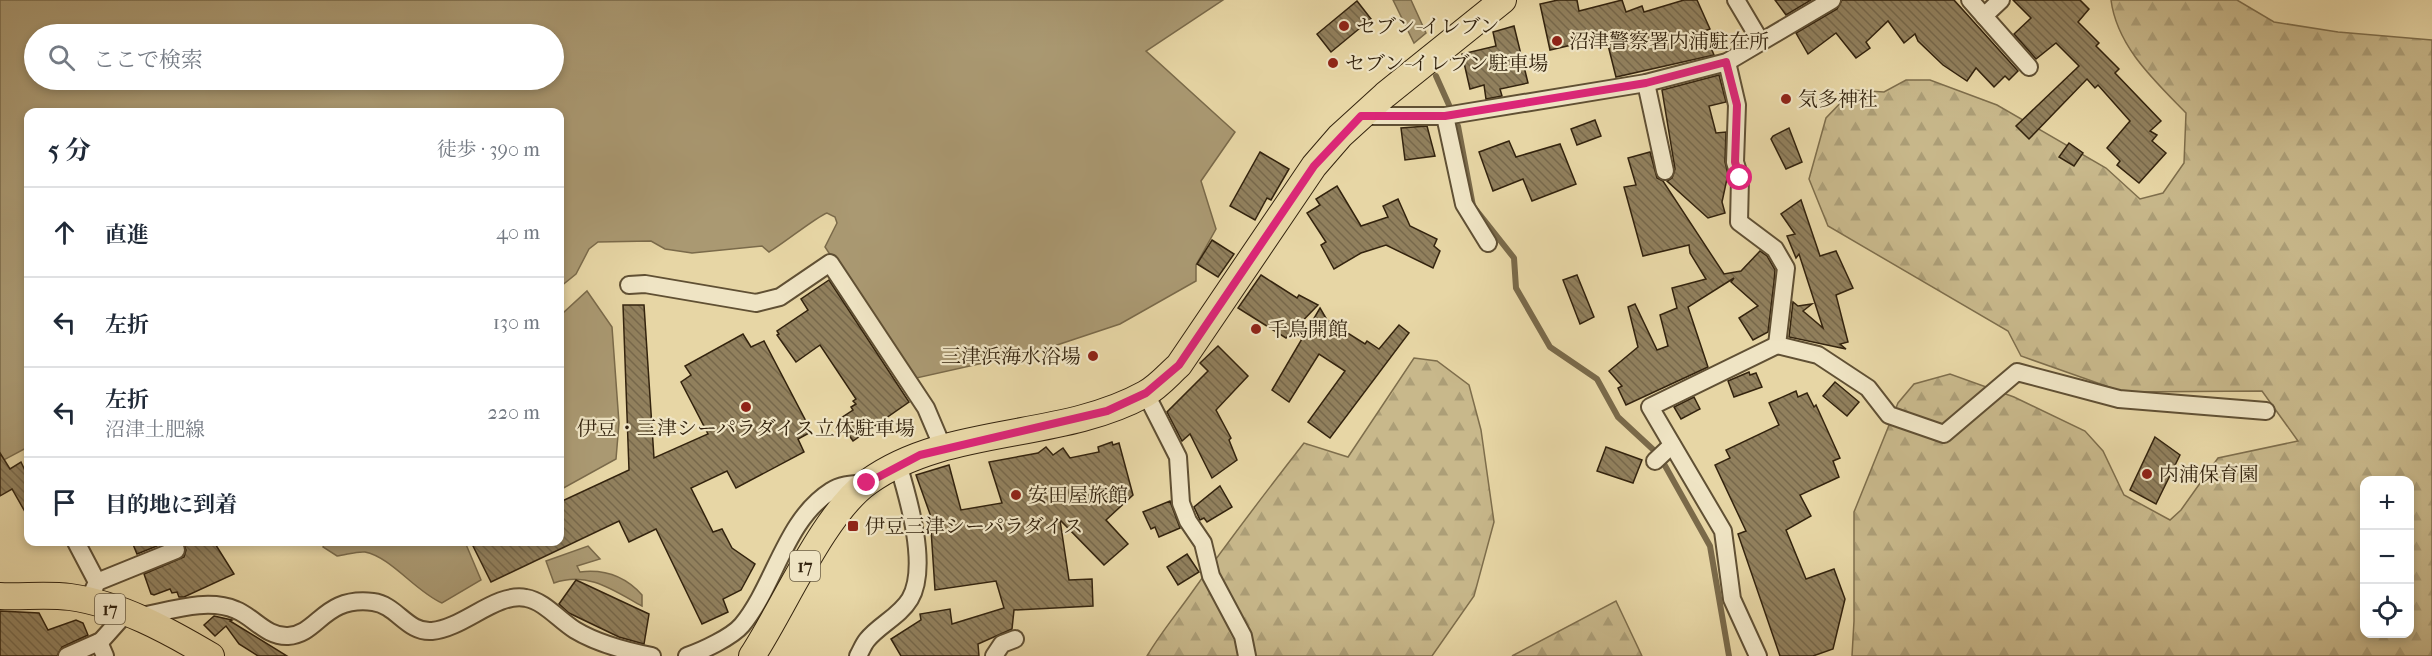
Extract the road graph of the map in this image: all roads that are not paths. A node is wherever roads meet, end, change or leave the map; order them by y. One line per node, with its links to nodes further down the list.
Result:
1 (1503, 0): 11 (main road, 17)
2 (1736, 0): 7 (street)
3 (1832, 0): 7 (street)
4 (1970, 0): 6 (street)
5 (2001, 0): 6 (street)
6 (1984, 16): 9 (street)
7 (1761, 42): 8 (street)
8 (1726, 62): 10 (street); 16 (street)
9 (2029, 67)
10 (1646, 83): 12 (street); 13 (street)
11 (1361, 116): 12 (street); 17 (main road, 17)
12 (1445, 116): 14 (street)
13 (1665, 171)
14 (1488, 243)
15 (629, 285): 20 (street)
16 (1777, 345): 18 (street); 19 (street)
17 (1146, 393): 20 (main road, 17); 38 (street)
18 (2266, 411)
19 (1671, 446): 21 (street); 39 (street)
20 (943, 448): 22 (main road, 17)
21 (1655, 461)
22 (898, 464): 23 (main road, 17); 36 (street)
23 (867, 483): 34 (street); 35 (main road, 17)
24 (77, 546): 26 (street)
25 (174, 546): 26 (street)
26 (92, 592): 27 (main road, 17); 28 (main road, 17)
27 (0, 596)
28 (131, 615): 30 (street); 32 (main road, 17); 33 (street)
29 (1015, 639): 37 (street)
30 (102, 649): 31 (street)
31 (66, 656)
32 (211, 656)
33 (652, 656)
34 (687, 656)
35 (752, 656)
36 (858, 656)
37 (994, 656)
38 (1247, 656)
39 (1758, 656)

